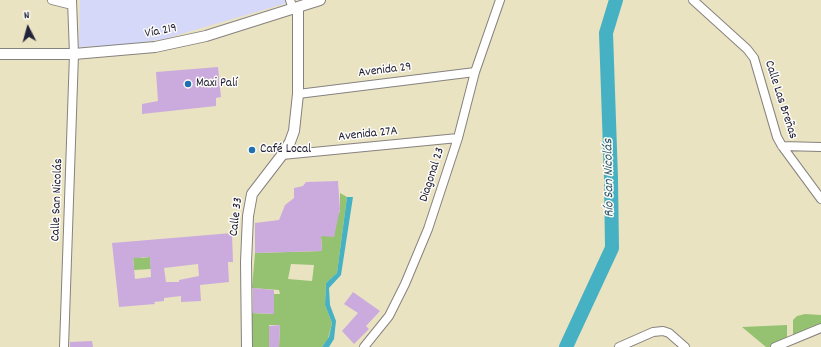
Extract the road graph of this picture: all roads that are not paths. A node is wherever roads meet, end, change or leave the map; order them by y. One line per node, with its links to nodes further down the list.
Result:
1 (52, 0): 5 (street)
2 (320, 0): 6 (main road, Vía 219)
3 (500, 0): 9 (street, Diagonal 23)
4 (693, 0): 12 (street, Calle Las Breñas)
5 (72, 2): 8 (street, Calle San Nicolás)
6 (294, 5): 8 (main road, Vía 219); 10 (main road, Calle 33)
7 (0, 54): 8 (main road, Vía 219)
8 (74, 54): 17 (street, Calle San Nicolás)
9 (475, 72): 10 (street, Avenida 29); 11 (street, Diagonal 23)
10 (298, 94): 14 (main road, Calle 33)
11 (458, 138): 14 (street, Avenida 27A); 19 (street, Diagonal 23)
12 (782, 146): 13 (street); 15 (street, Calle Las Breñas)
13 (821, 147)
14 (282, 155): 18 (main road, Calle 33)
15 (821, 198)
16 (821, 328): 22 (street)
17 (64, 347)
18 (247, 347)
19 (364, 347)
20 (619, 347): 21 (street)
21 (685, 347)
22 (775, 347)

